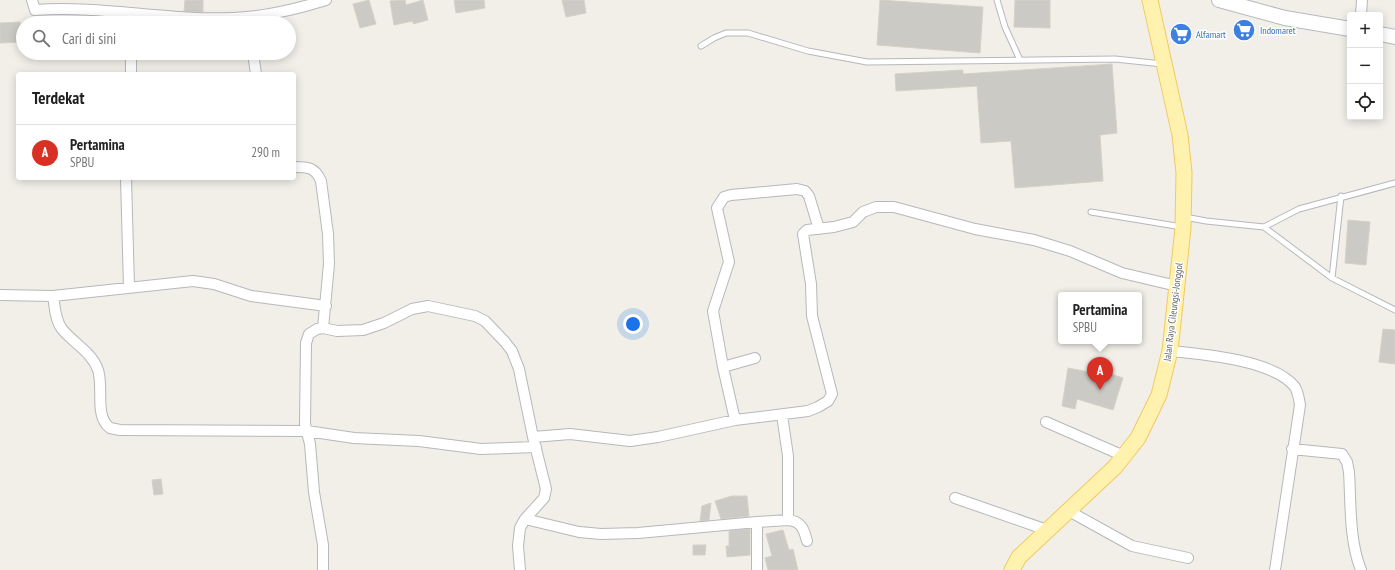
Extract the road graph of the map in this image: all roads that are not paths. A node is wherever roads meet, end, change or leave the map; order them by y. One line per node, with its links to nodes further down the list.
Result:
1 (32, 0): 8 (street)
2 (326, 0): 9 (street)
3 (997, 0): 16 (lane)
4 (1150, 0): 17 (main road, Jalan Raya Cileungsi-Jonggol)
5 (1219, 0): 10 (street)
6 (1362, 0): 7 (street)
7 (1361, 12)
8 (117, 16)
9 (263, 16)
10 (1347, 28)
11 (1383, 35): 12 (street)
12 (1395, 37)
13 (701, 46): 16 (lane)
14 (131, 60): 18 (street)
15 (254, 60): 19 (street)
16 (1020, 60): 17 (lane)
17 (1164, 64): 25 (main road, Jalan Raya Cileungsi-Jonggol)
18 (131, 72)
19 (256, 72)
20 (296, 167): 33 (street)
21 (126, 180): 30 (street)
22 (1395, 183): 23 (lane)
23 (1341, 196): 26 (lane); 28 (lane)
24 (1091, 212): 25 (lane)
25 (1183, 222): 26 (lane); 29 (main road, Jalan Raya Cileungsi-Jonggol)
26 (1264, 227): 28 (lane)
27 (819, 229): 29 (street); 38 (street); 39 (street)
28 (1332, 278): 34 (lane)
29 (1177, 286): 36 (main road, Jalan Raya Cileungsi-Jonggol)
30 (129, 287): 32 (street); 33 (street)
31 (0, 295): 32 (street)
32 (53, 296): 42 (street)
33 (326, 306): 35 (street)
34 (1395, 310)
35 (323, 328): 42 (street); 43 (street)
36 (1170, 351): 44 (street); 45 (main road, Jalan Raya Cileungsi-Jonggol)
37 (755, 358): 38 (street)
38 (722, 367): 40 (street)
39 (782, 415): 40 (street); 49 (street)
40 (735, 420): 43 (street)
41 (1046, 422): 45 (street)
42 (307, 430): 43 (street); 54 (street)
43 (535, 442): 48 (street)
44 (1292, 449): 58 (street); 59 (street)
45 (1124, 456): 47 (main road, Jalan Raya Cileungsi-Jonggol)
46 (955, 498): 51 (street)
47 (1067, 510): 51 (main road, Jalan Raya Cileungsi-Jonggol); 53 (street)
48 (525, 519): 50 (street); 55 (street)
49 (788, 520): 50 (street); 52 (street)
50 (757, 522): 56 (street)
51 (1047, 530): 57 (main road, Jalan Raya Cileungsi-Jonggol)
52 (807, 541)
53 (1188, 558)
54 (323, 570)
55 (520, 570)
56 (757, 570)
57 (1012, 570)
58 (1275, 570)
59 (1361, 570)

